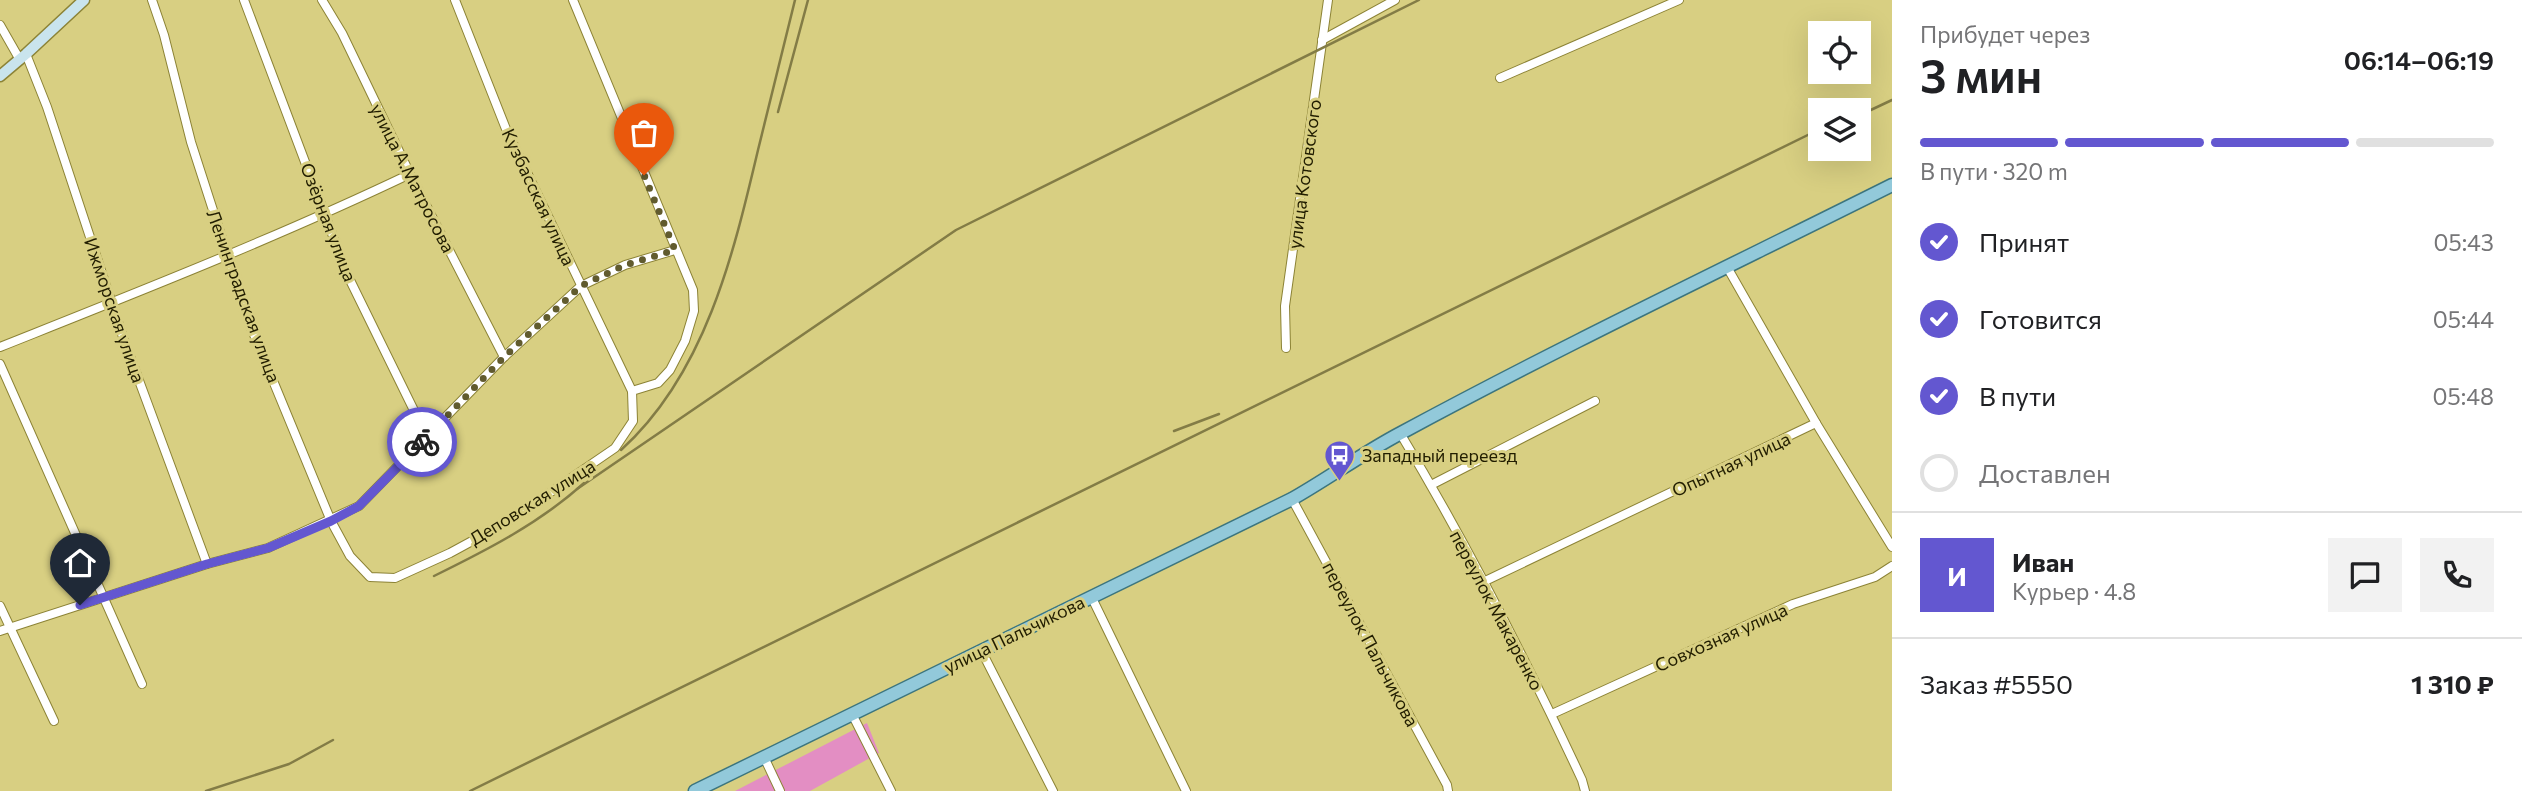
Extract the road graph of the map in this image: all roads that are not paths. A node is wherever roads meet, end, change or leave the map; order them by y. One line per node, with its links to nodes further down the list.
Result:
1 (84, 0): 12 (main road)
2 (152, 0): 19 (street, Ленинградская улица)
3 (244, 0): 17 (street, Озёрная улица)
4 (322, 0): 15 (street, улица А.Матросова)
5 (455, 0): 21 (street, Кузбасская улица)
6 (573, 0): 18 (street)
7 (1328, 0): 11 (street, улица Котовского)
8 (1395, 0): 11 (street)
9 (1679, 0): 14 (street)
10 (0, 25): 12 (street, Ижморская улица)
11 (1322, 40): 24 (street, улица Котовского)
12 (23, 57): 13 (main road); 22 (street, Ижморская улица)
13 (0, 76)
14 (1500, 78)
15 (410, 174): 17 (street); 25 (street, улица А.Матросова)
16 (1892, 185): 20 (main road, улица Пальчикова)
17 (325, 215): 19 (street); 31 (street, Озёрная улица)
18 (675, 250): 21 (street); 27 (street)
19 (228, 256): 22 (street); 34 (street, Ленинградская улица)
20 (1727, 267): 29 (street); 30 (main road, улица Пальчикова)
21 (581, 286): 25 (street); 27 (street, Кузбасская улица)
22 (112, 302): 23 (street); 36 (street, Ижморская улица)
23 (0, 347)
24 (1286, 348)
25 (504, 357): 31 (street)
26 (0, 364): 41 (street)
27 (632, 391): 38 (street, Деповская улица)
28 (1595, 401): 32 (street)
29 (1816, 423): 35 (street); 39 (street, Опытная улица)
30 (1400, 433): 32 (street, переулок Макаренко); 33 (main road, улица Пальчикова)
31 (427, 437): 34 (street)
32 (1431, 485): 39 (street, переулок Макаренко)
33 (1292, 499): 40 (main road, улица Пальчикова); 56 (street, переулок Пальчикова)
34 (331, 521): 36 (street); 38 (street, Ленинградская улица)
35 (1892, 547)
36 (207, 564): 41 (street)
37 (1892, 566): 48 (street, Совхозная улица)
38 (370, 577)
39 (1483, 582): 48 (street, переулок Макаренко)
40 (1091, 596): 45 (main road, улица Пальчикова); 55 (street)
41 (103, 598): 43 (street); 46 (street)
42 (0, 606): 43 (street)
43 (11, 627): 44 (street); 49 (street)
44 (0, 631)
45 (981, 650): 47 (main road, улица Пальчикова); 54 (street)
46 (142, 684)
47 (852, 714): 50 (main road, улица Пальчикова); 53 (street)
48 (1552, 714): 57 (street, переулок Макаренко)
49 (54, 721)
50 (764, 757): 51 (main road, улица Пальчикова); 52 (street)
51 (695, 791)
52 (780, 791)
53 (891, 791)
54 (1053, 791)
55 (1186, 791)
56 (1448, 791)
57 (1585, 791)

